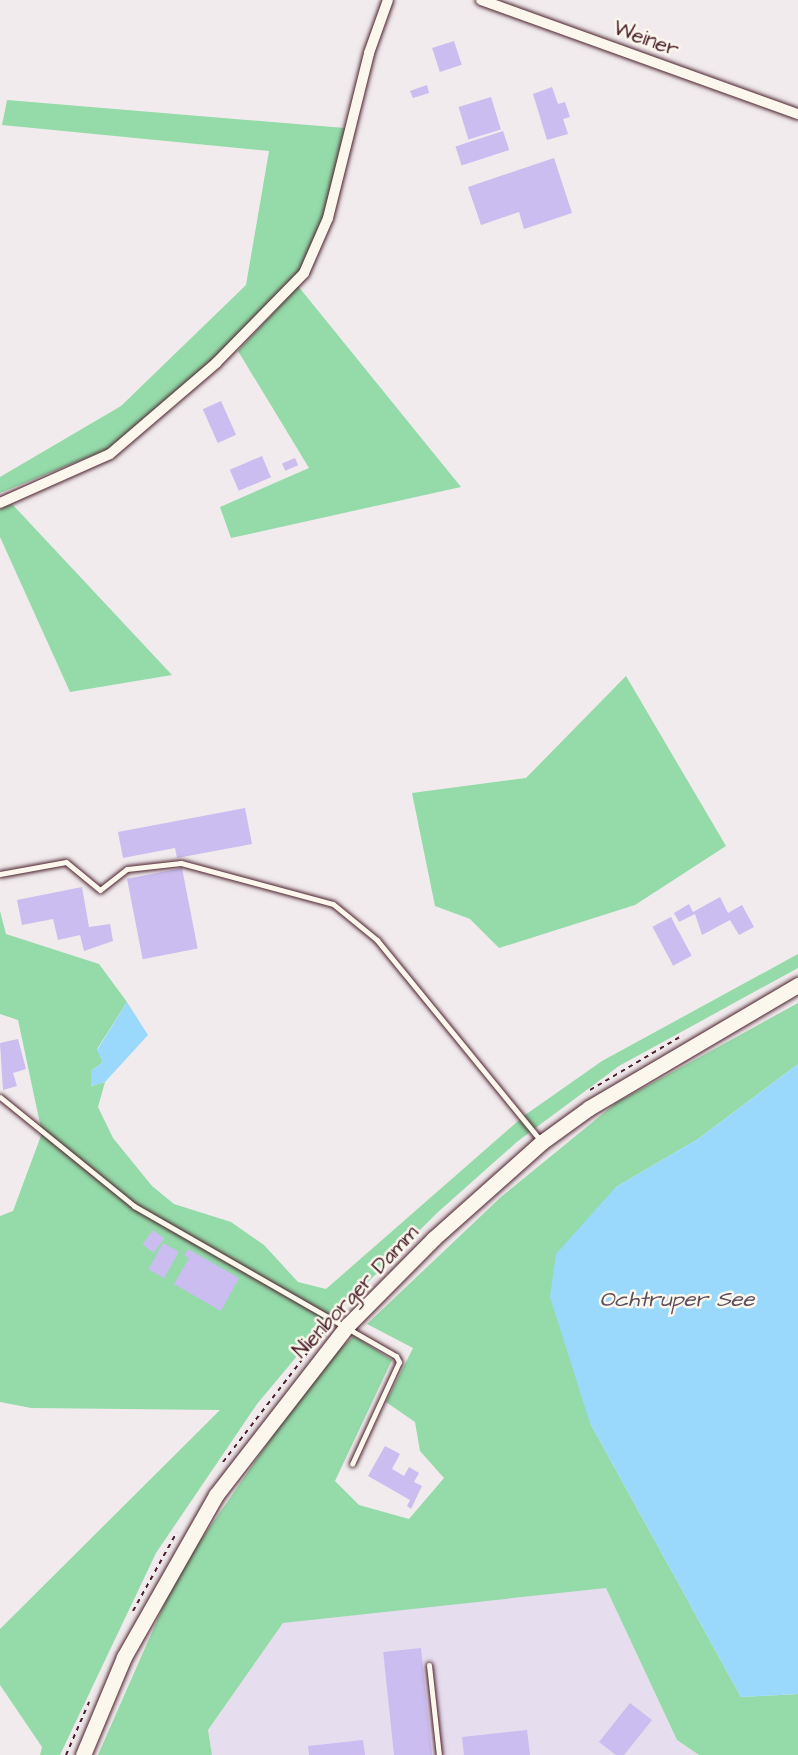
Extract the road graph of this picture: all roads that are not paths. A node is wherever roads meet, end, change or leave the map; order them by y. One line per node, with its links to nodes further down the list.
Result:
1 (388, 0): 4 (street)
2 (482, 0): 3 (street, Weiner)
3 (798, 114)
4 (0, 503)
5 (0, 874): 8 (lane)
6 (798, 986): 8 (main road, Nienborger Damm)
7 (0, 1096): 9 (lane)
8 (542, 1142): 9 (main road, Nienborger Damm)
9 (342, 1322): 10 (lane); 12 (main road, Nienborger Damm)
10 (352, 1464)
11 (429, 1665): 13 (lane)
12 (83, 1755)
13 (439, 1755)

